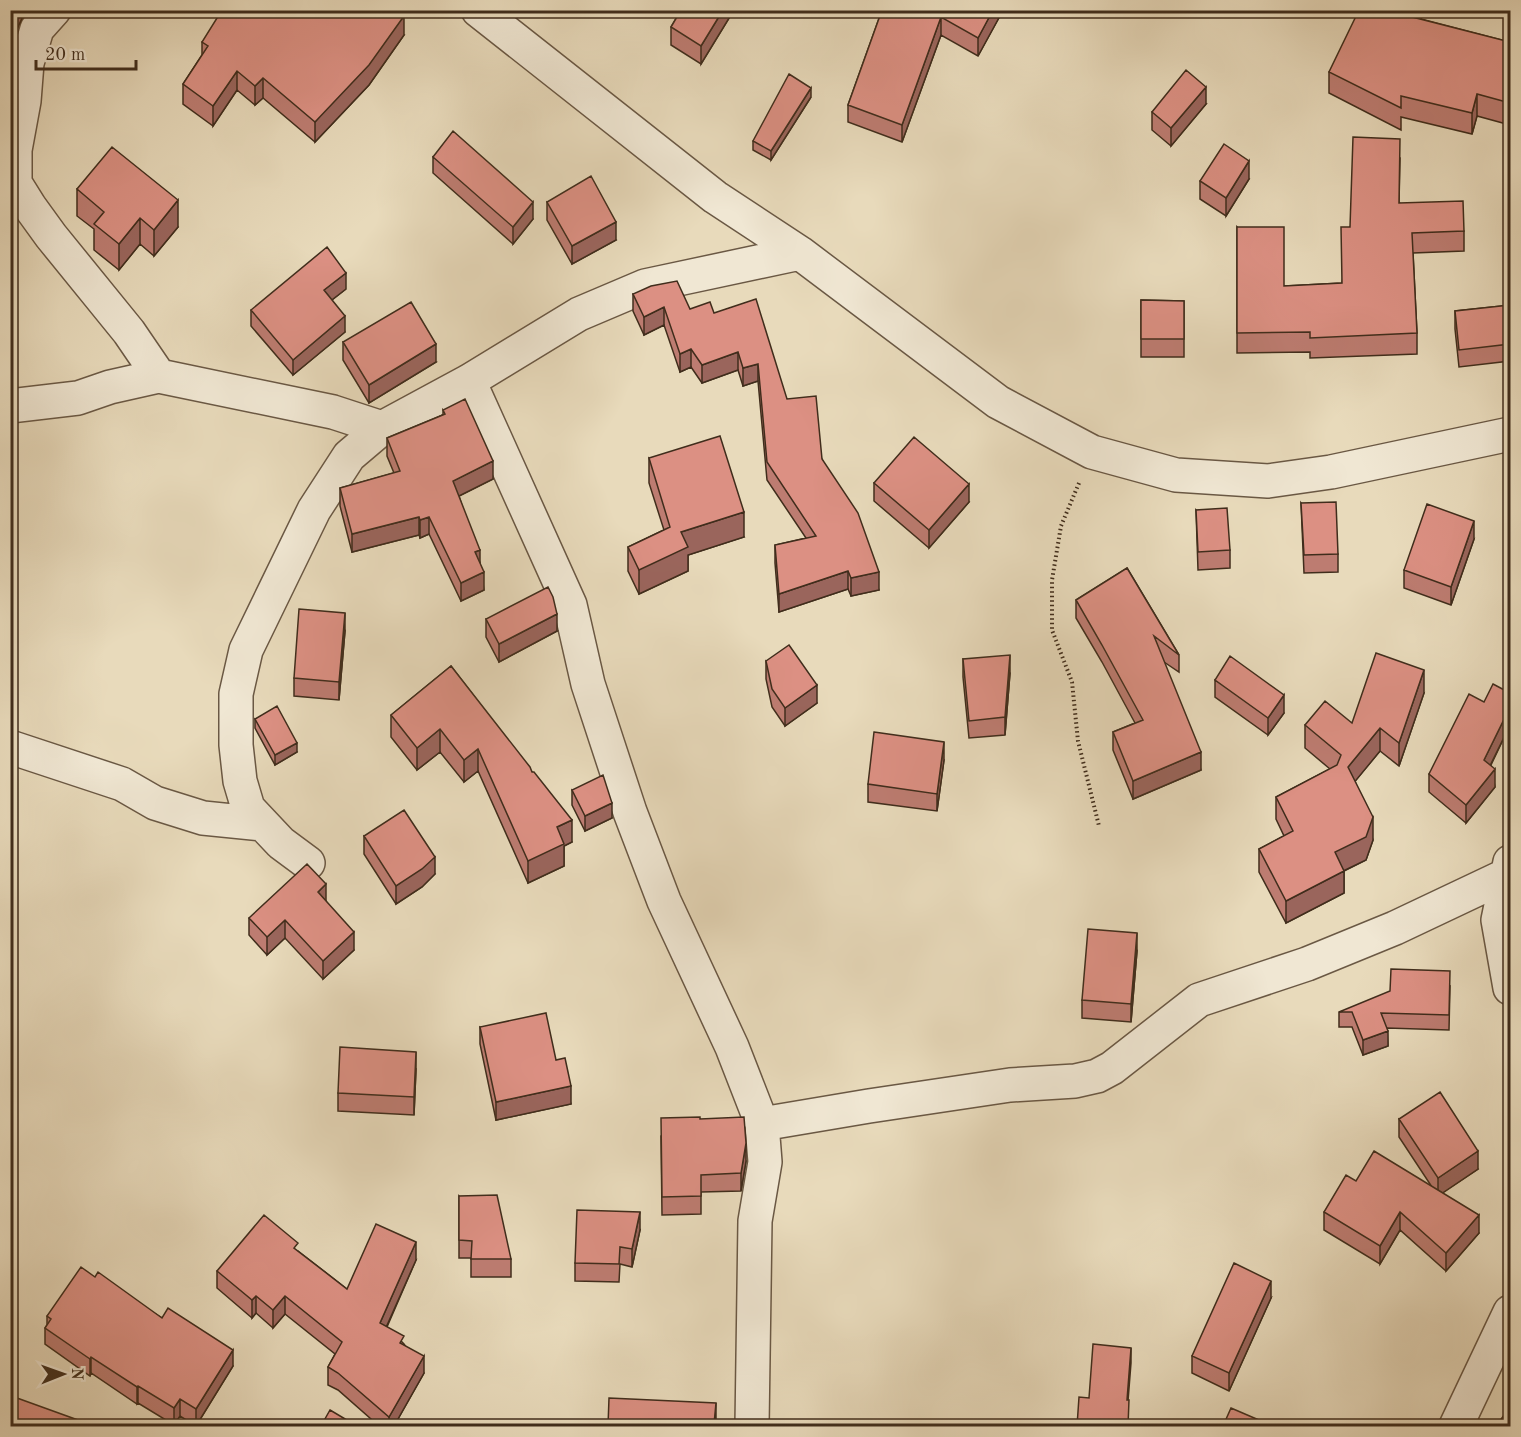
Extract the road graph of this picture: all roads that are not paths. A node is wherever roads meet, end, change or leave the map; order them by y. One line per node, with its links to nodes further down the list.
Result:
1 (54, 10): 4 (street)
2 (478, 10): 3 (street)
3 (800, 253): 5 (street); 8 (street)
4 (159, 376): 6 (street); 7 (street)
5 (469, 381): 7 (street); 14 (street)
6 (10, 406)
7 (382, 429): 10 (street)
8 (1510, 434)
9 (10, 747): 10 (street)
10 (263, 824): 11 (street)
11 (308, 863)
12 (1509, 868): 13 (street); 14 (street)
13 (1510, 988)
14 (762, 1124): 16 (street)
15 (1510, 1312): 17 (street)
16 (752, 1426)
17 (1456, 1426)

